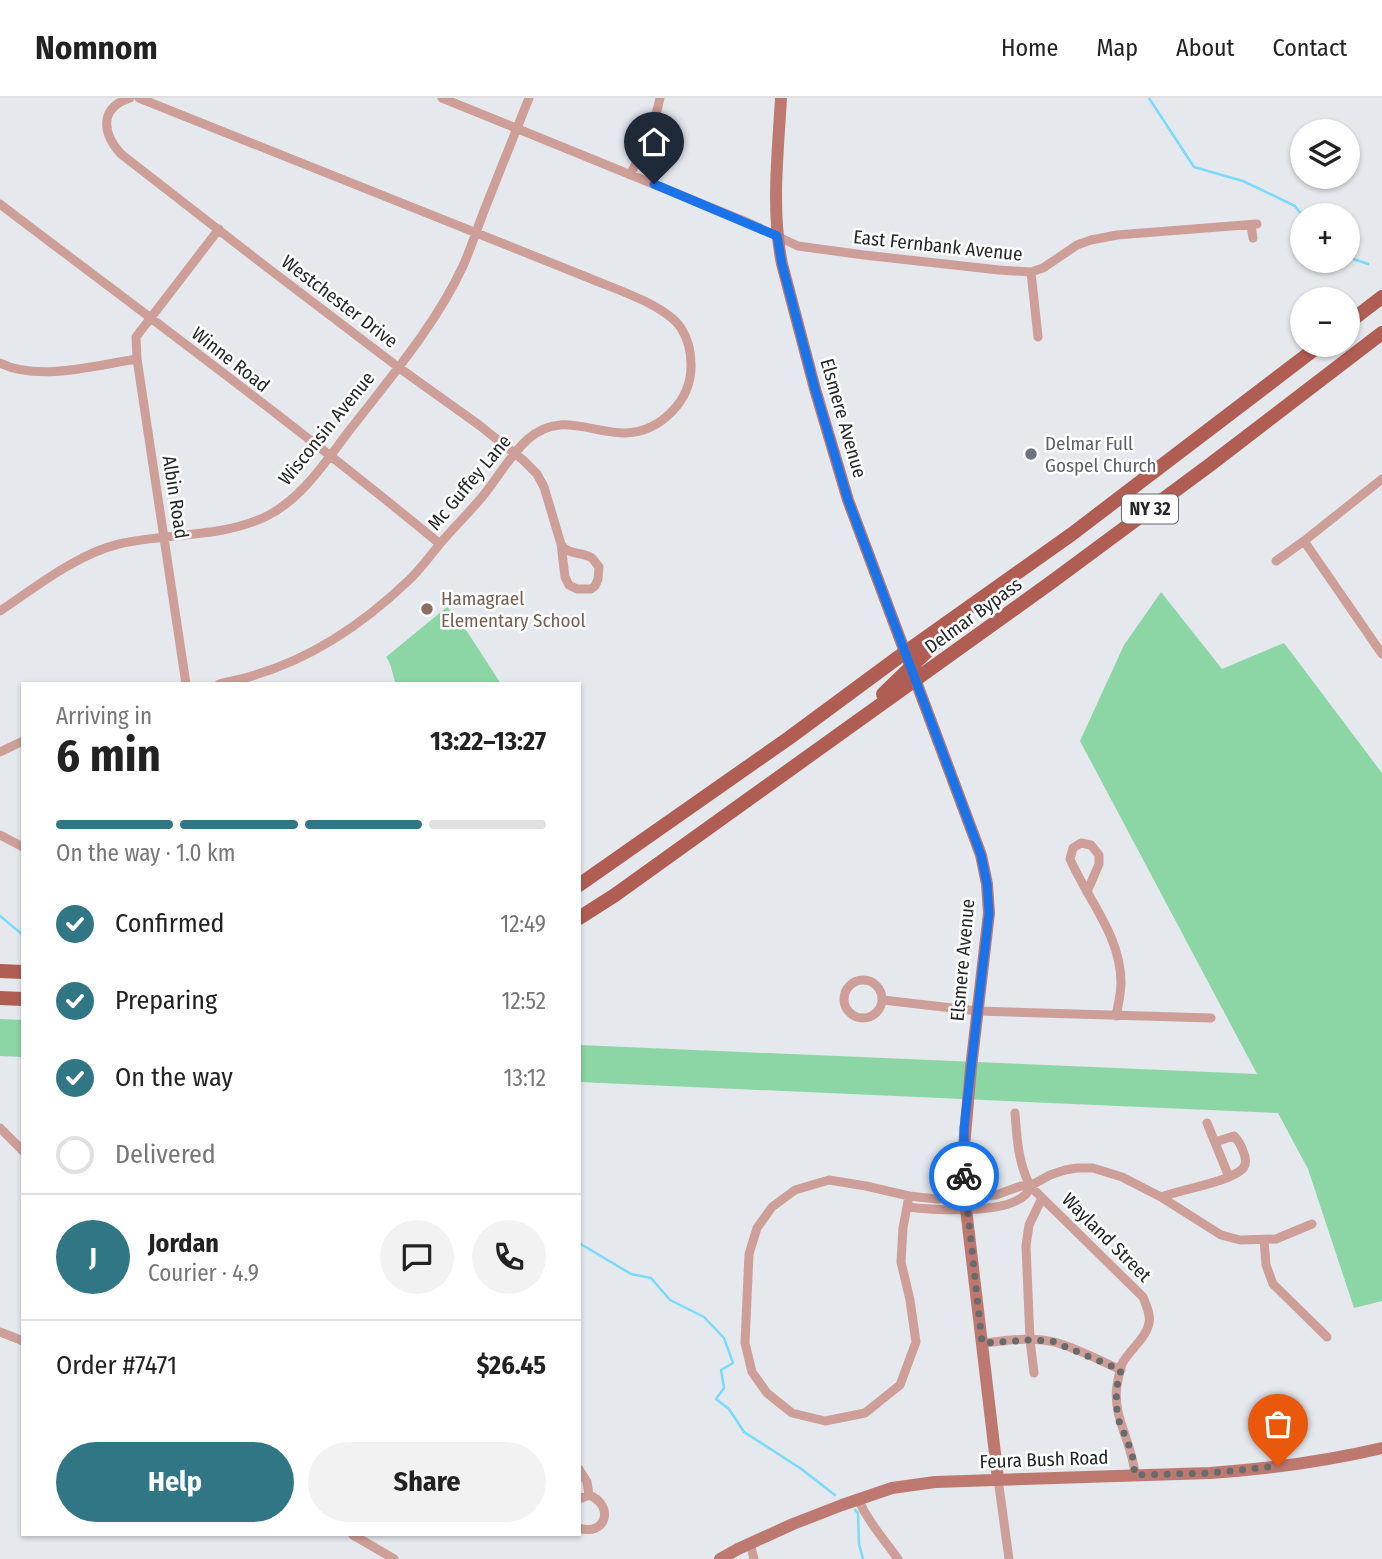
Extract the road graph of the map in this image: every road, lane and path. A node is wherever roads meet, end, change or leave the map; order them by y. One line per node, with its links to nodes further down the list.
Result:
1 (130, 98): 10 (street, Westchester Drive)
2 (139, 98): 11 (street)
3 (442, 98): 7 (street, East Fernbank Avenue)
4 (529, 98): 7 (street, Wisconsin Avenue)
5 (660, 98): 8 (street)
6 (781, 98): 12 (main road, Elsmere Avenue)
7 (517, 128): 8 (street, East Fernbank Avenue); 11 (street, Wisconsin Avenue)
8 (630, 175): 12 (street, East Fernbank Avenue)
9 (0, 204): 17 (street, Winne Road)
10 (219, 229): 17 (street, Albin Road); 23 (street, Westchester Drive)
11 (476, 233): 23 (street, Wisconsin Avenue); 24 (street, Mc Guffey Lane)
12 (777, 236): 14 (street, East Fernbank Avenue); 34 (main road, Elsmere Avenue)
13 (1253, 238): 14 (street, East Fernbank Avenue)
14 (1031, 272): 19 (street)
15 (1382, 297): 16 (main road)
16 (1360, 314)
17 (150, 319): 21 (street, Albin Road); 25 (street, Winne Road)
18 (1382, 333): 36 (main road, Delmar Bypass / NY 32)
19 (1038, 337)
20 (1304, 357): 32 (main road, Delmar Bypass / NY 32)
21 (137, 359): 22 (street); 27 (street, Albin Road)
22 (0, 363)
23 (398, 367): 24 (street, Westchester Drive); 25 (street, Wisconsin Avenue)
24 (514, 453): 29 (street, Mc Guffey Lane); 30 (street, Westchester Drive)
25 (330, 457): 27 (street, Wisconsin Avenue); 29 (street, Winne Road)
26 (1382, 478): 28 (street)
27 (164, 537): 33 (street, Wisconsin Avenue); 37 (street, Albin Road)
28 (1304, 541): 31 (street); 35 (street)
29 (440, 544): 38 (street, Mc Guffey Lane)
30 (561, 544): 30 (street, Westchester Drive)
31 (1276, 561)
32 (1022, 569): 34 (main road, Delmar Bypass / NY 32); 36 (main road)
33 (0, 611)
34 (904, 653): 36 (main road, Elsmere Avenue); 43 (main road, Delmar Bypass / NY 32)
35 (1382, 654)
36 (912, 674): 45 (main road); 51 (main road, Elsmere Avenue)
37 (186, 682)
38 (227, 682)
39 (21, 742): 40 (street)
40 (0, 752)
41 (0, 835): 42 (street)
42 (21, 846)
43 (581, 884)
44 (1087, 892): 44 (street); 52 (street)
45 (581, 917)
46 (0, 971): 47 (main road)
47 (21, 972)
48 (0, 998): 49 (main road)
49 (21, 999)
50 (883, 1000): 50 (street); 51 (street)
51 (978, 1011): 52 (street); 64 (main road, Elsmere Avenue)
52 (1116, 1016): 53 (street)
53 (1211, 1018)
54 (1015, 1113): 60 (street)
55 (1207, 1123): 57 (street)
56 (0, 1128): 58 (street)
57 (1214, 1142): 59 (street); 59 (street)
58 (21, 1150)
59 (1229, 1177): 62 (street)
60 (1030, 1186): 62 (street); 63 (street, Wayland Street); 64 (street)
61 (909, 1196): 64 (street); 65 (street); 65 (street)
62 (1161, 1197): 67 (street)
63 (1042, 1198): 71 (street); 73 (street, Wayland Street)
64 (966, 1203): 65 (street); 72 (main road, Elsmere Avenue)
65 (907, 1207)
66 (1312, 1224): 67 (street)
67 (1264, 1240): 69 (street)
68 (0, 1332): 70 (street)
69 (1327, 1337)
70 (21, 1340)
71 (1030, 1340): 72 (street); 73 (street); 74 (street)
72 (982, 1343): 78 (main road, Elsmere Avenue)
73 (1121, 1370): 77 (street, Wayland Street)
74 (1034, 1373)
75 (1382, 1448): 77 (main road, Feura Bush Road)
76 (581, 1472): 79 (street)
77 (1135, 1475): 78 (main road, Feura Bush Road)
78 (998, 1479): 81 (main road, Feura Bush Road); 89 (street)
79 (589, 1495): 80 (street); 82 (street)
80 (581, 1498)
81 (858, 1499): 84 (main road, Feura Bush Road); 88 (street)
82 (581, 1529)
83 (355, 1536): 85 (street)
84 (750, 1543): 86 (main road, Feura Bush Road); 87 (street)
85 (394, 1559)
86 (720, 1559)
87 (754, 1559)
88 (898, 1559)
89 (1009, 1559)

